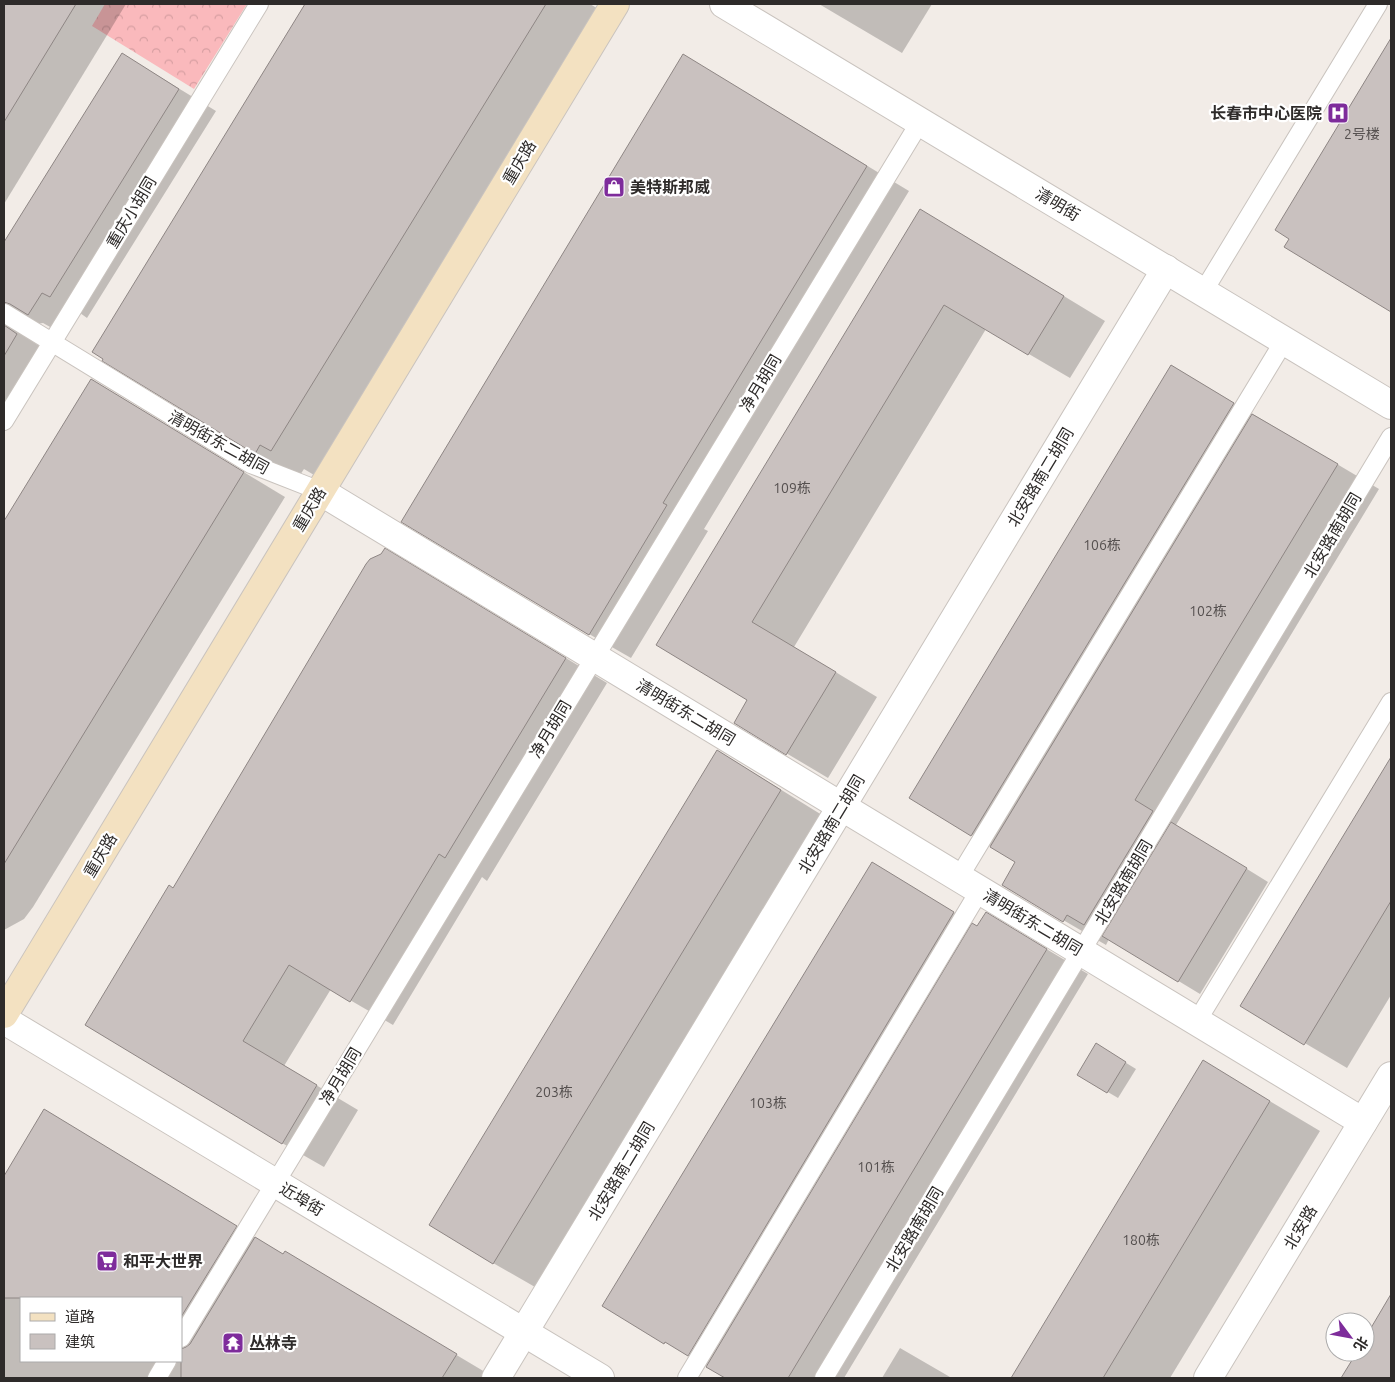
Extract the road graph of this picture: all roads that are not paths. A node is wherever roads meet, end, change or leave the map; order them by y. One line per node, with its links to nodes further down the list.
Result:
1 (259, 4): 10 (lane, 重庆小胡同)
2 (615, 4): 14 (main road, 重庆路)
3 (724, 4): 5 (street, 清明街)
4 (1378, 4): 7 (lane)
5 (920, 122): 6 (street, 清明街); 15 (lane, 净月胡同)
6 (1166, 269): 7 (street, 清明街); 17 (street, 北安路南二胡同)
7 (1203, 292): 9 (street, 清明街)
8 (4, 313): 10 (lane, 清明街东二胡同)
9 (1284, 341): 11 (street, 清明街); 18 (lane)
10 (52, 342): 12 (lane, 重庆小胡同); 14 (lane, 清明街东二胡同)
11 (1391, 405)
12 (4, 421)
13 (1391, 437): 19 (lane, 北安路南胡同)
14 (320, 492): 15 (street, 清明街东二胡同); 20 (main road, 重庆路)
15 (594, 657): 17 (street, 清明街东二胡同); 25 (lane, 净月胡同)
16 (1391, 702): 22 (lane)
17 (842, 806): 18 (street, 清明街东二胡同); 26 (street, 北安路南二胡同)
18 (969, 883): 19 (street, 清明街东二胡同); 32 (lane)
19 (1081, 951): 22 (street, 清明街东二胡同); 33 (lane, 北安路南胡同)
20 (4, 1014)
21 (4, 1020): 25 (street, 近埠街)
22 (1197, 1022): 24 (street, 清明街东二胡同)
23 (1391, 1076): 24 (street, 北安路)
24 (1364, 1122): 34 (street, 北安路)
25 (275, 1183): 26 (street, 近埠街); 27 (lane, 净月胡同)
26 (524, 1332): 30 (street, 北安路南二胡同); 31 (street, 近埠街)
27 (182, 1336)
28 (166, 1362): 29 (lane)
29 (157, 1378)
30 (496, 1378)
31 (600, 1378)
32 (687, 1378)
33 (824, 1378)
34 (1208, 1378)

